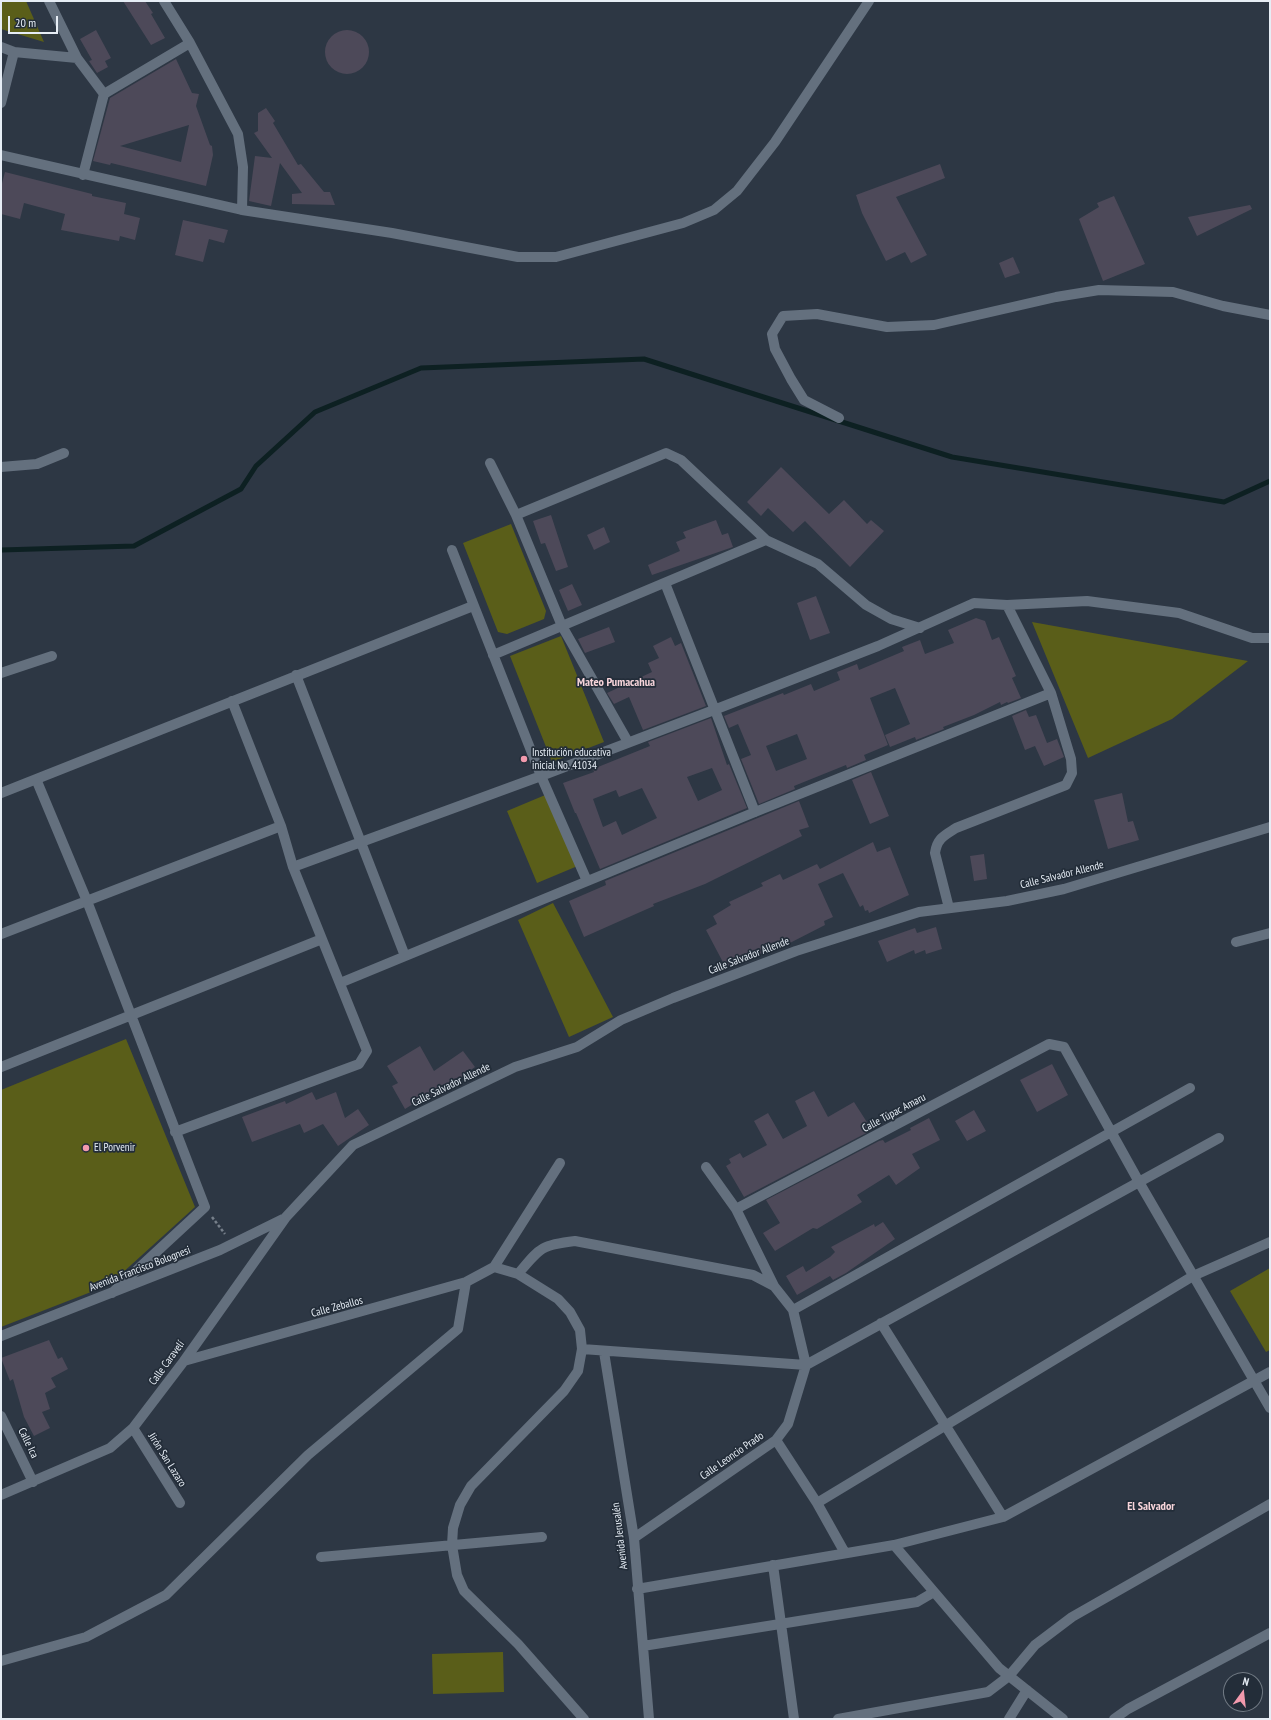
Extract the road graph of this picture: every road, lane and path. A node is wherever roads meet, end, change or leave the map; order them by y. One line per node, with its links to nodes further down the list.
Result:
1 (49, 1): 7 (street)
2 (164, 1): 4 (street)
3 (869, 1): 12 (street)
4 (190, 43): 8 (street); 12 (street)
5 (1, 47): 6 (street)
6 (14, 52): 7 (street); 9 (street)
7 (77, 58): 8 (street)
8 (104, 94): 11 (street)
9 (1, 103)
10 (1, 155): 11 (street)
11 (84, 175): 12 (street)
12 (242, 210)
13 (1270, 315): 14 (street)
14 (839, 418)
15 (64, 453): 17 (street)
16 (490, 463): 18 (street)
17 (1, 467)
18 (516, 515): 19 (street); 24 (street)
19 (766, 540): 21 (street); 25 (street)
20 (452, 550): 23 (street)
21 (665, 583): 24 (street); 33 (street)
22 (1007, 605): 25 (street); 26 (street); 31 (street)
23 (473, 606): 27 (street); 30 (street)
24 (562, 626): 27 (street); 34 (street)
25 (920, 628): 33 (street)
26 (1270, 638)
27 (493, 655): 35 (street)
28 (52, 656): 29 (street)
29 (1, 673)
30 (296, 675): 32 (street); 41 (street)
31 (1051, 693): 38 (street); 45 (street)
32 (232, 701): 36 (street); 39 (street)
33 (714, 710): 34 (street); 38 (street)
34 (628, 742): 35 (street)
35 (541, 776): 41 (street); 43 (street)
36 (36, 779): 37 (street); 44 (street)
37 (1, 793)
38 (754, 812): 43 (street)
39 (281, 826): 42 (street); 44 (street)
40 (1270, 827): 45 (street, Calle Salvador Allende)
41 (360, 842): 42 (street); 50 (street)
42 (293, 866): 48 (street)
43 (587, 881): 50 (street)
44 (87, 901): 47 (street); 52 (street)
45 (949, 908): 63 (street, Calle Salvador Allende)
46 (1270, 933): 49 (street)
47 (1, 934)
48 (322, 939): 51 (street); 52 (street)
49 (1236, 942)
50 (405, 956): 51 (street)
51 (340, 983): 55 (street)
52 (131, 1015): 53 (street); 55 (street)
53 (1, 1067)
54 (1190, 1088): 56 (street)
55 (175, 1132): 61 (street)
56 (1111, 1132): 60 (street); 62 (street, Calle Túpac Amaru); 72 (street)
57 (1219, 1138): 60 (street)
58 (560, 1163): 66 (street)
59 (706, 1167): 62 (street)
60 (1139, 1182): 68 (street); 73 (street)
61 (205, 1207): 65 (path); 71 (street)
62 (736, 1209): 70 (street)
63 (286, 1218): 65 (street, Avenida Francisco Bolognesi); 77 (street, Calle Caravelí)
64 (1270, 1242): 68 (street)
65 (232, 1244): 71 (street, Avenida Francisco Bolognesi)
66 (494, 1267): 67 (street); 69 (street, Calle Zeballos)
67 (518, 1274): 70 (street); 75 (street)
68 (1193, 1276): 80 (street); 83 (street)
69 (466, 1282): 77 (street, Calle Zeballos); 104 (street)
70 (774, 1286): 72 (street)
71 (112, 1293): 74 (street, Avenida Francisco Bolognesi)
72 (793, 1310): 78 (street)
73 (881, 1323): 78 (street); 83 (street)
74 (1, 1336)
75 (582, 1349): 76 (street); 94 (street)
76 (604, 1352): 78 (street); 93 (street, Avenida Jerusalén)
77 (184, 1361): 84 (street, Calle Caravelí)
78 (806, 1365): 85 (street, Calle Leoncio Prado)
79 (1270, 1372): 80 (street)
80 (1254, 1382): 81 (street); 91 (street)
81 (1270, 1408)
82 (1, 1416): 86 (street, Calle Ica)
83 (945, 1426): 89 (street); 91 (street)
84 (133, 1428): 86 (street, Calle Caravelí); 88 (street, Jirón San Lazaro)
85 (776, 1440): 89 (street); 93 (street, Calle Leoncio Prado)
86 (33, 1482): 87 (street, Calle Caravelí)
87 (1, 1495)
88 (180, 1503)
89 (817, 1503): 96 (street)
90 (1270, 1504): 105 (street)
91 (1003, 1517): 95 (street)
92 (542, 1537): 94 (street)
93 (634, 1538): 99 (street, Avenida Jerusalén)
94 (452, 1545): 97 (street); 107 (street)
95 (894, 1545): 96 (street); 100 (street)
96 (845, 1553): 98 (street)
97 (321, 1557)
98 (773, 1565): 99 (street); 101 (street)
99 (638, 1589): 103 (street, Avenida Jerusalén)
100 (934, 1592): 101 (street); 105 (street)
101 (780, 1624): 103 (street); 109 (street)
102 (1270, 1633): 113 (street)
103 (643, 1646): 108 (street, Avenida Jerusalén)
104 (1, 1661)
105 (1009, 1676): 106 (street); 110 (street)
106 (1027, 1690): 111 (street); 112 (street)
107 (584, 1719)
108 (649, 1719)
109 (794, 1719)
110 (838, 1719)
111 (1009, 1719)
112 (1064, 1719)
113 (1114, 1719)

